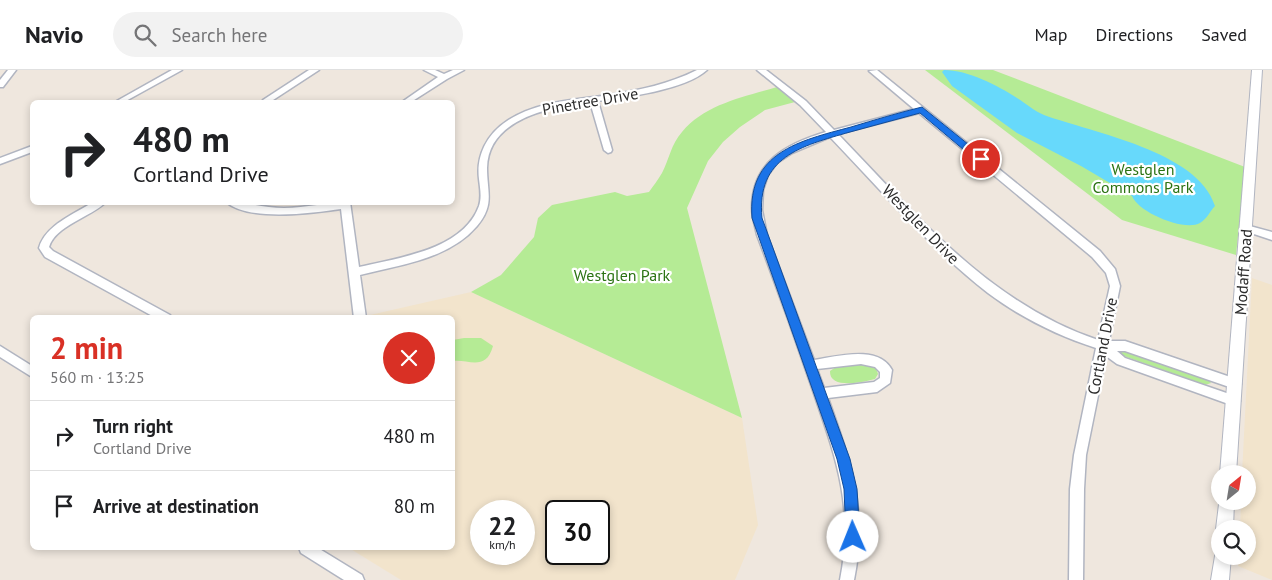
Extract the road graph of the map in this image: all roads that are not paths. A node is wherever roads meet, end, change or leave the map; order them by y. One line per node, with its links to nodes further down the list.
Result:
1 (12, 70): 11 (street)
2 (178, 70): 12 (street)
3 (315, 70): 13 (street)
4 (428, 70): 10 (street)
5 (460, 70): 10 (street)
6 (703, 70): 15 (street, Pinetree Drive)
7 (761, 70): 17 (street, Westglen Drive)
8 (1257, 70): 25 (street, Modaff Road)
9 (873, 71): 16 (street)
10 (444, 77): 14 (street)
11 (0, 85)
12 (123, 100)
13 (267, 100)
14 (409, 100)
15 (593, 100): 19 (street); 27 (street, Pinetree Drive)
16 (922, 110): 17 (street); 30 (street, Cortland Drive)
17 (833, 133): 30 (street, Westglen Drive); 32 (street)
18 (30, 150): 20 (street)
19 (608, 150)
20 (0, 161)
21 (96, 205): 28 (street)
22 (240, 205): 23 (street)
23 (336, 205)
24 (345, 205): 27 (street)
25 (1246, 228): 26 (street); 34 (street, Modaff Road)
26 (1272, 236)
27 (355, 272): 29 (street)
28 (161, 315)
29 (360, 315)
30 (1103, 346): 34 (street, Westglen Drive); 36 (street, Westglen Drive); 42 (street, Cortland Drive)
31 (0, 351): 33 (street)
32 (810, 365): 35 (street); 35 (street)
33 (30, 371)
34 (1235, 384): 36 (street, Modaff Road)
35 (821, 394): 41 (street)
36 (1234, 401): 37 (street, Modaff Road)
37 (1229, 465)
38 (309, 550): 40 (street)
39 (1221, 565): 43 (street)
40 (357, 580)
41 (848, 580)
42 (1076, 580)
43 (1220, 580)

